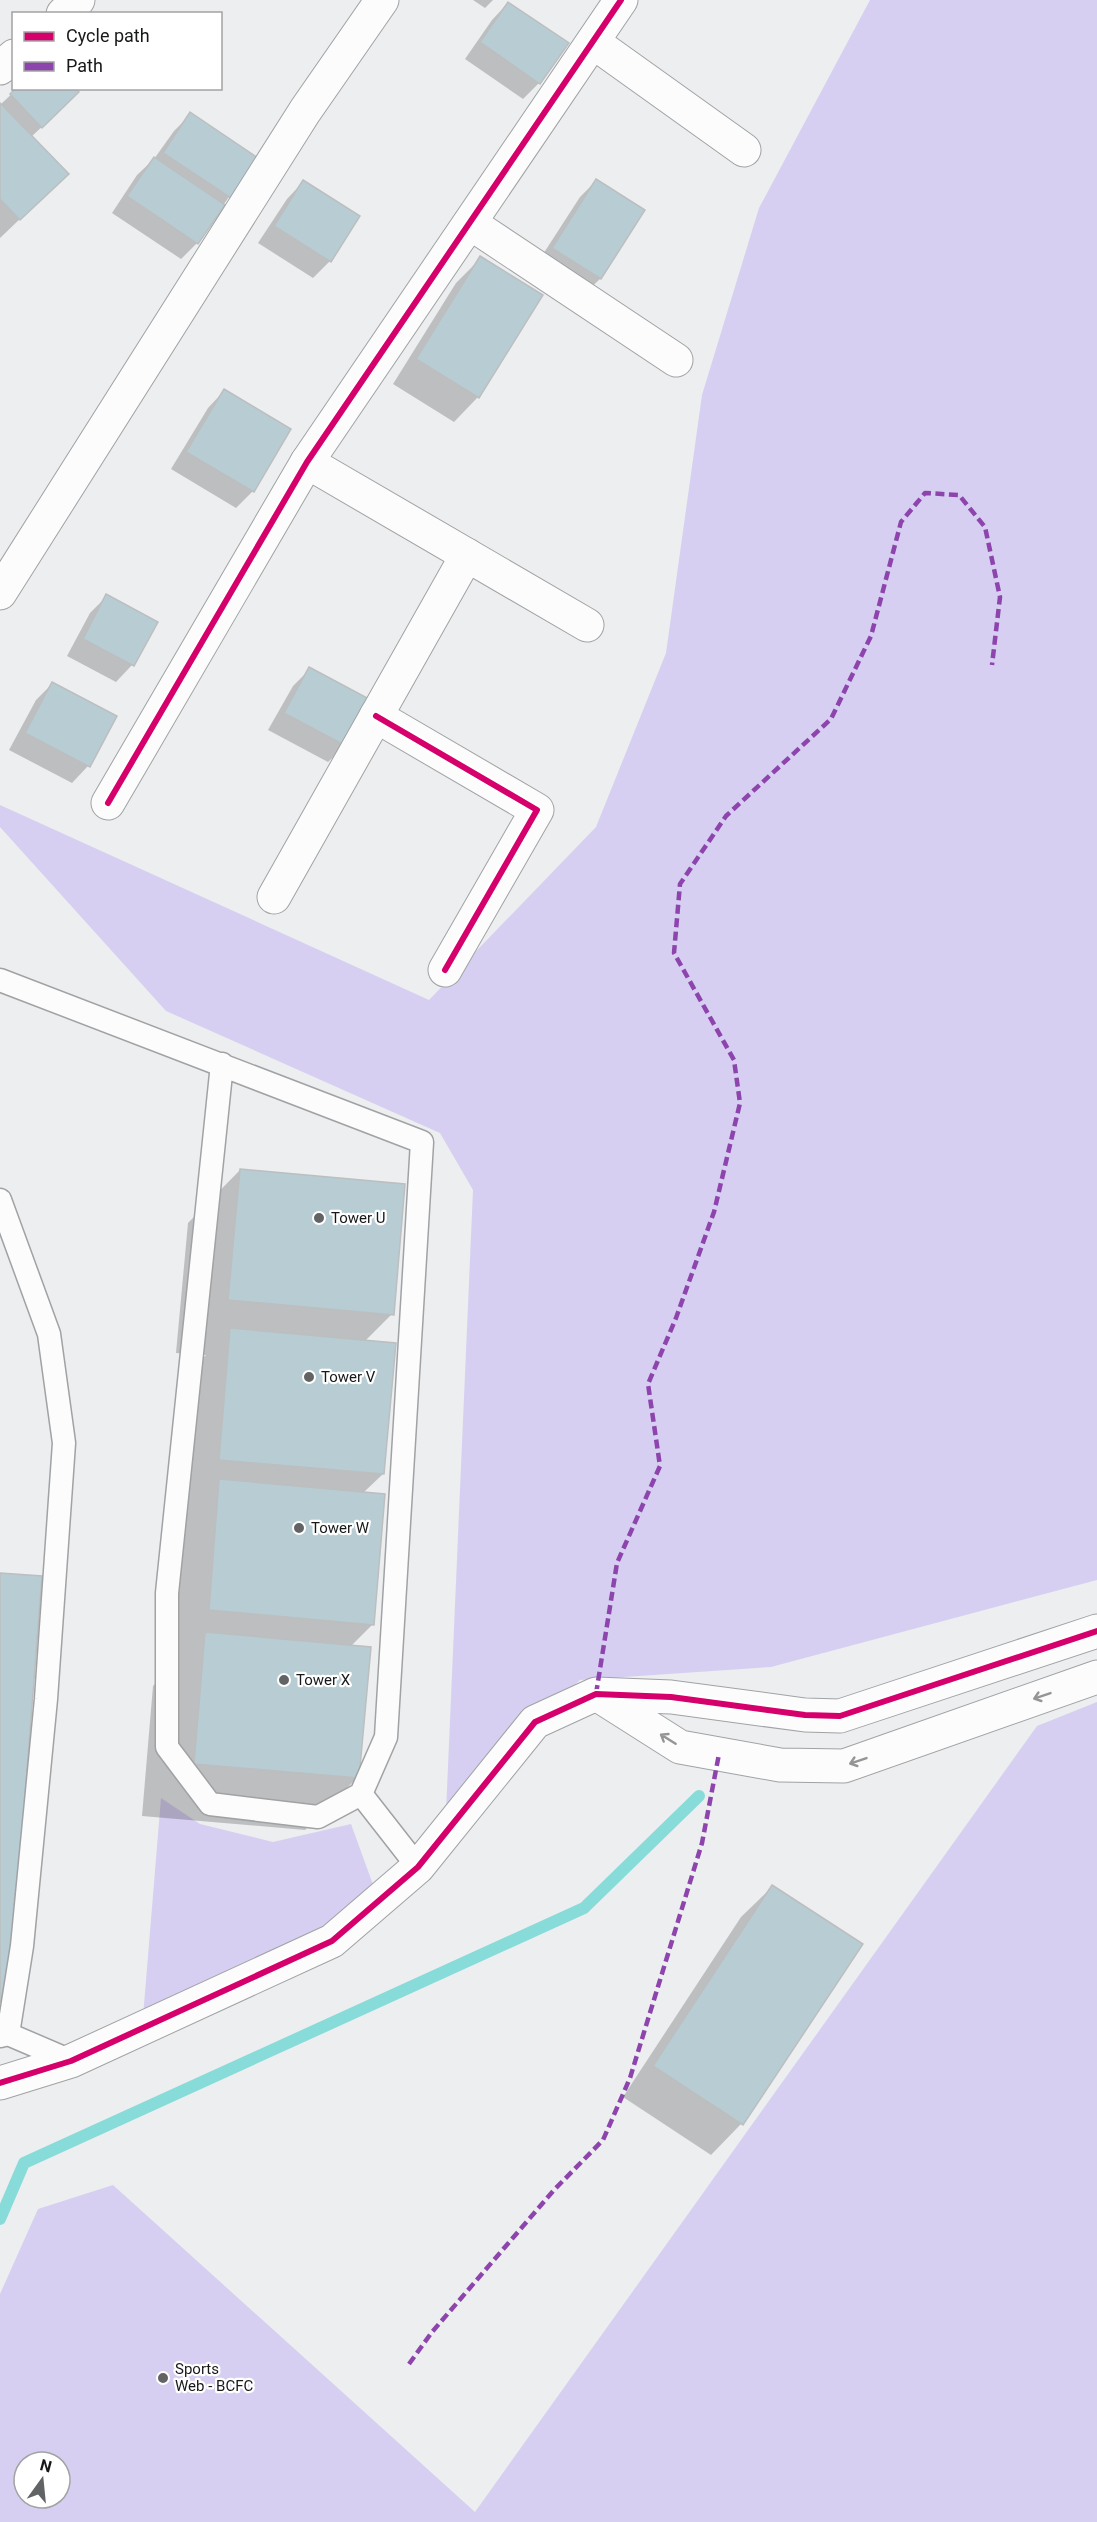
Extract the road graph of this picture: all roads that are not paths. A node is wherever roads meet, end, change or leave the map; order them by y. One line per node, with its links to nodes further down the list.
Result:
1 (78, 0): 4 (street)
2 (382, 0): 13 (street)
3 (621, 0): 5 (street)
4 (65, 12)
5 (593, 42): 8 (street); 9 (street)
6 (12, 58): 7 (street)
7 (0, 68)
8 (744, 150)
9 (470, 223): 10 (street); 11 (street)
10 (676, 360)
11 (307, 462): 12 (street); 16 (street)
12 (466, 555): 14 (street); 15 (street)
13 (0, 592)
14 (587, 625)
15 (376, 716): 17 (street); 18 (street)
16 (108, 803)
17 (274, 897)
18 (446, 970)
19 (0, 980): 20 (lane)
20 (222, 1064): 25 (lane); 25 (lane)
21 (0, 1200): 27 (lane)
22 (1097, 1631): 24 (street)
23 (1097, 1677): 24 (street, one-way to 24)
24 (596, 1694): 26 (street)
25 (362, 1794): 26 (lane)
26 (418, 1867): 28 (street)
27 (4, 2035): 28 (lane)
28 (71, 2061): 29 (street)
29 (0, 2083)

